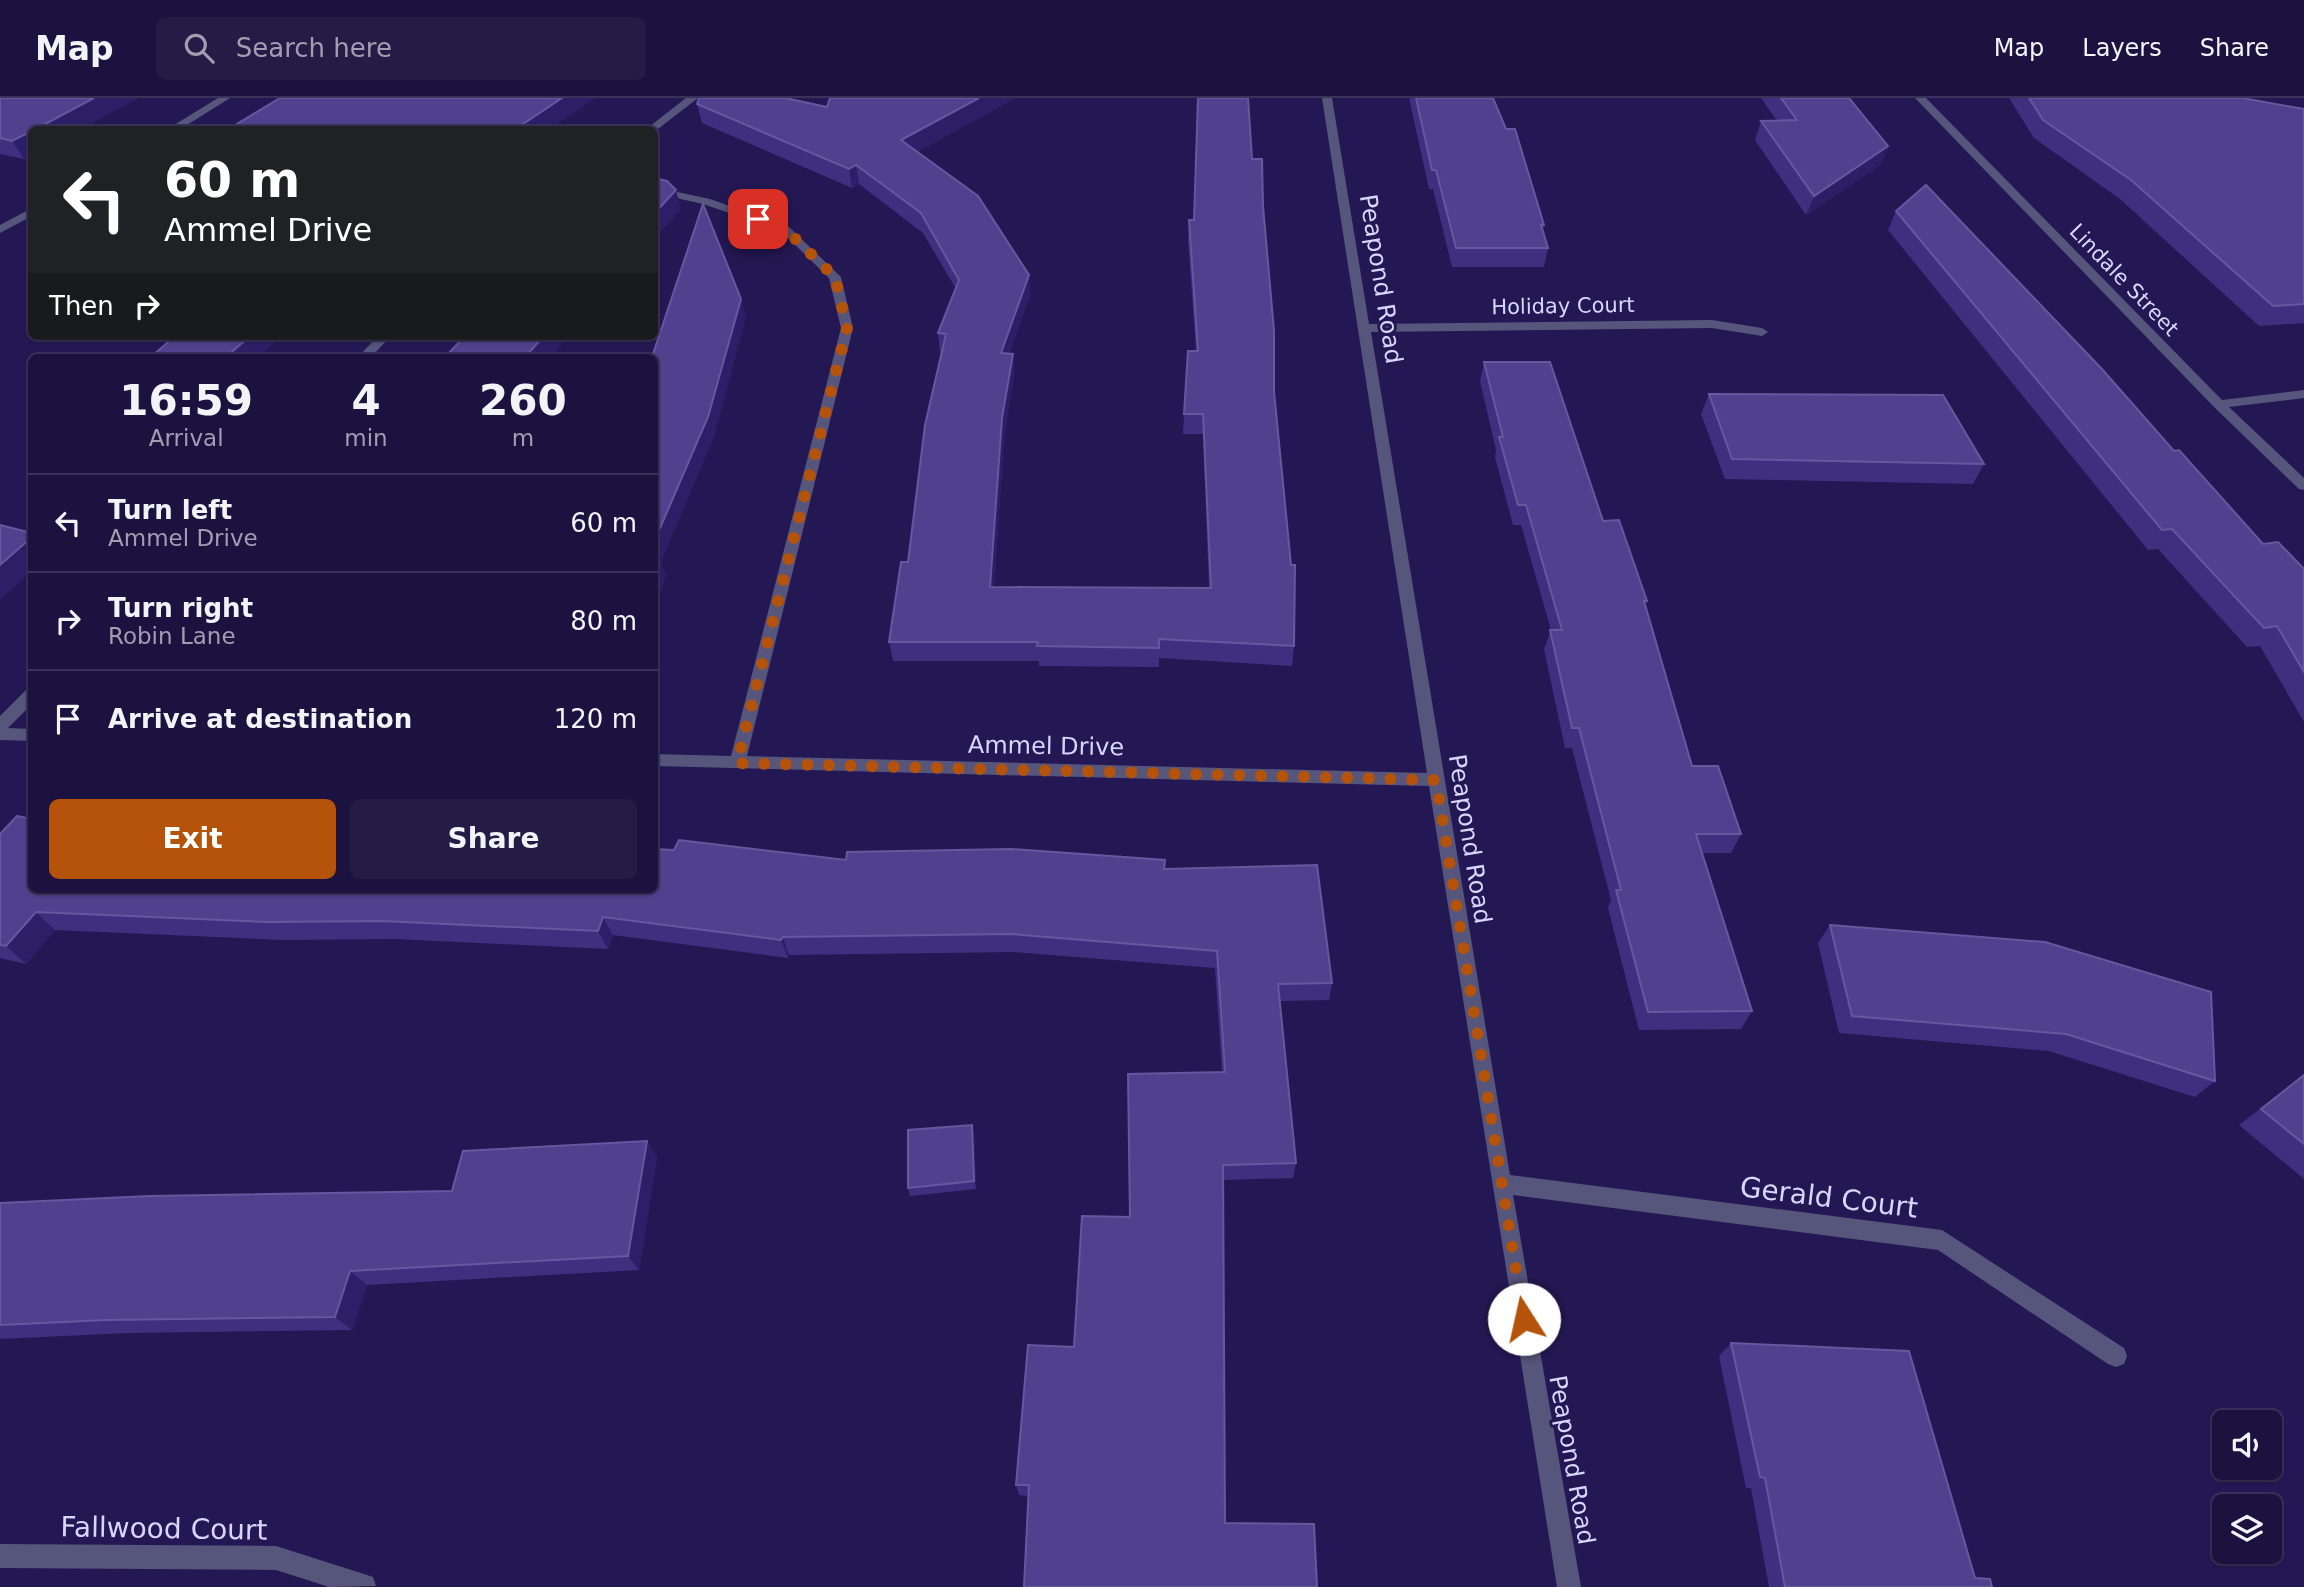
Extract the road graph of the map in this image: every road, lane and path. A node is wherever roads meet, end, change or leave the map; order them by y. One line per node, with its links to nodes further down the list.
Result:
1 (225, 98): 5 (street)
2 (693, 98): 6 (street)
3 (1327, 98): 10 (street, Peapond Road)
4 (1920, 98): 15 (street, Lindale Street)
5 (178, 126)
6 (655, 126)
7 (658, 191): 22 (street)
8 (28, 213): 9 (street)
9 (0, 230)
10 (1365, 328): 11 (street, Holiday Court); 23 (street, Peapond Road)
11 (1762, 332)
12 (381, 340): 13 (street)
13 (367, 354)
14 (2304, 394): 15 (street)
15 (2219, 404): 16 (street, Lindale Street)
16 (2304, 486)
17 (28, 698): 18 (street)
18 (0, 726)
19 (0, 734): 20 (street)
20 (28, 735)
21 (658, 760): 22 (street, Ammel Drive)
22 (737, 763): 23 (street, Ammel Drive)
23 (1436, 780): 24 (street, Peapond Road)
24 (1501, 1184): 25 (street, Gerald Court); 28 (street, Peapond Road)
25 (2116, 1356)
26 (0, 1556): 27 (street, Fallwood Court)
27 (364, 1586)
28 (1569, 1587)

